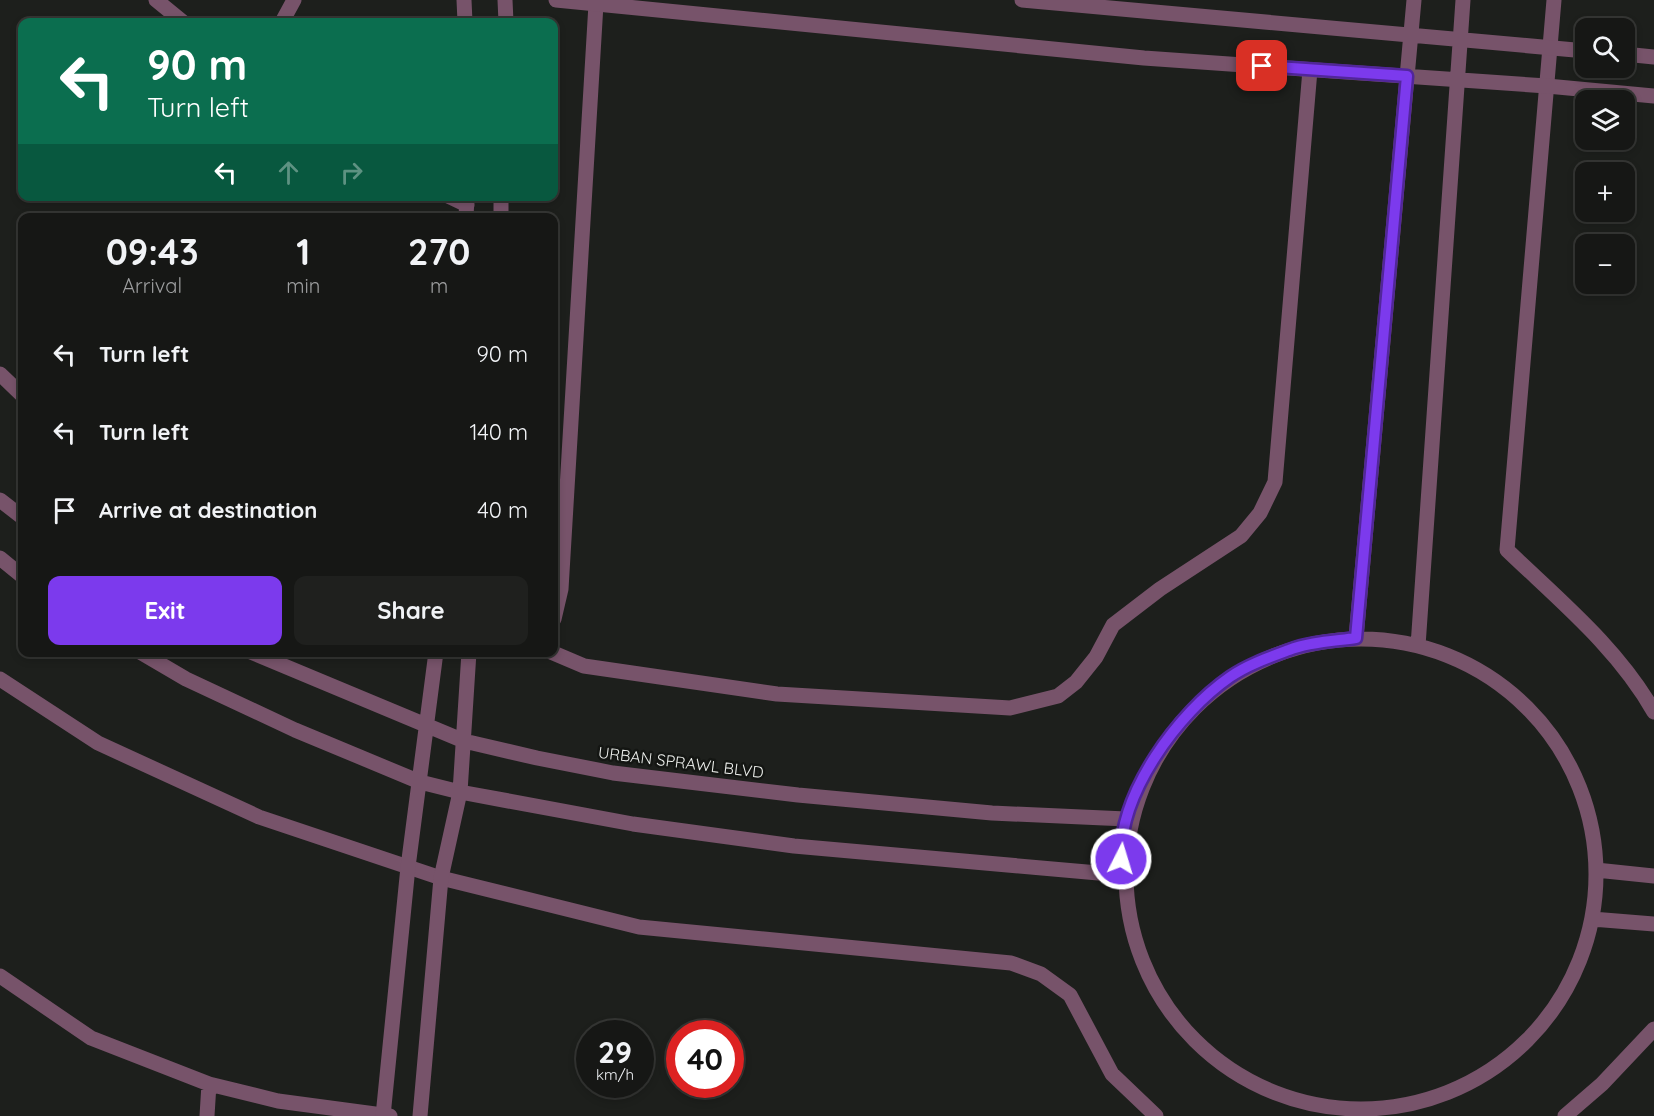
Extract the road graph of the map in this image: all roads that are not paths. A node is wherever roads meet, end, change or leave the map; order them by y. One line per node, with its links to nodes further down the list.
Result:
1 (156, 0): 11 (street)
2 (294, 0): 12 (street)
3 (464, 0): 13 (street)
4 (505, 0): 14 (street)
5 (556, 0): 10 (street)
6 (1022, 0): 15 (street)
7 (1414, 0): 15 (street)
8 (1463, 0): 16 (street)
9 (1554, 0): 17 (street)
10 (596, 4): 21 (street); 32 (street)
11 (178, 18)
12 (284, 18)
13 (465, 18)
14 (506, 18)
15 (1411, 34): 16 (street); 22 (street)
16 (1459, 41): 17 (street); 23 (street)
17 (1550, 48): 18 (street); 24 (street)
18 (1575, 50)
19 (1635, 55): 20 (street)
20 (1654, 57)
21 (1310, 70): 22 (street); 35 (street)
22 (1407, 76): 23 (street); 33 (street)
23 (1456, 80): 24 (street); 34 (street)
24 (1547, 86): 25 (street); 41 (street)
25 (1654, 96)
26 (0, 374): 27 (street)
27 (18, 391)
28 (0, 500): 29 (street)
29 (18, 514)
30 (0, 558): 31 (street)
31 (18, 573)
32 (558, 602)
33 (1356, 638): 34 (street); 46 (street)
34 (1418, 646): 48 (street)
35 (558, 655)
36 (149, 657): 44 (street)
37 (263, 657): 42 (street, URBAN SPRAWL BLVD)
38 (435, 657): 42 (street)
39 (469, 657): 43 (street)
40 (0, 678): 47 (street)
41 (1654, 712)
42 (427, 726): 43 (street, URBAN SPRAWL BLVD); 44 (street)
43 (464, 741): 45 (street); 46 (street, URBAN SPRAWL BLVD)
44 (420, 782): 45 (street); 47 (street)
45 (460, 792): 49 (street); 51 (street)
46 (1126, 819): 49 (street)
47 (408, 867): 51 (street); 60 (street)
48 (1596, 870): 50 (street); 52 (street)
49 (1121, 875): 57 (street)
50 (1654, 876)
51 (441, 878): 62 (street); 63 (street)
52 (1592, 919): 53 (street); 58 (street)
53 (1654, 924)
54 (0, 976): 56 (street)
55 (1654, 1029): 64 (street)
56 (209, 1084): 59 (street); 60 (street)
57 (1313, 1111): 58 (street)
58 (1376, 1113)
59 (207, 1116)
60 (383, 1116): 61 (street)
61 (390, 1116)
62 (420, 1116)
63 (1156, 1116)
64 (1565, 1116)

